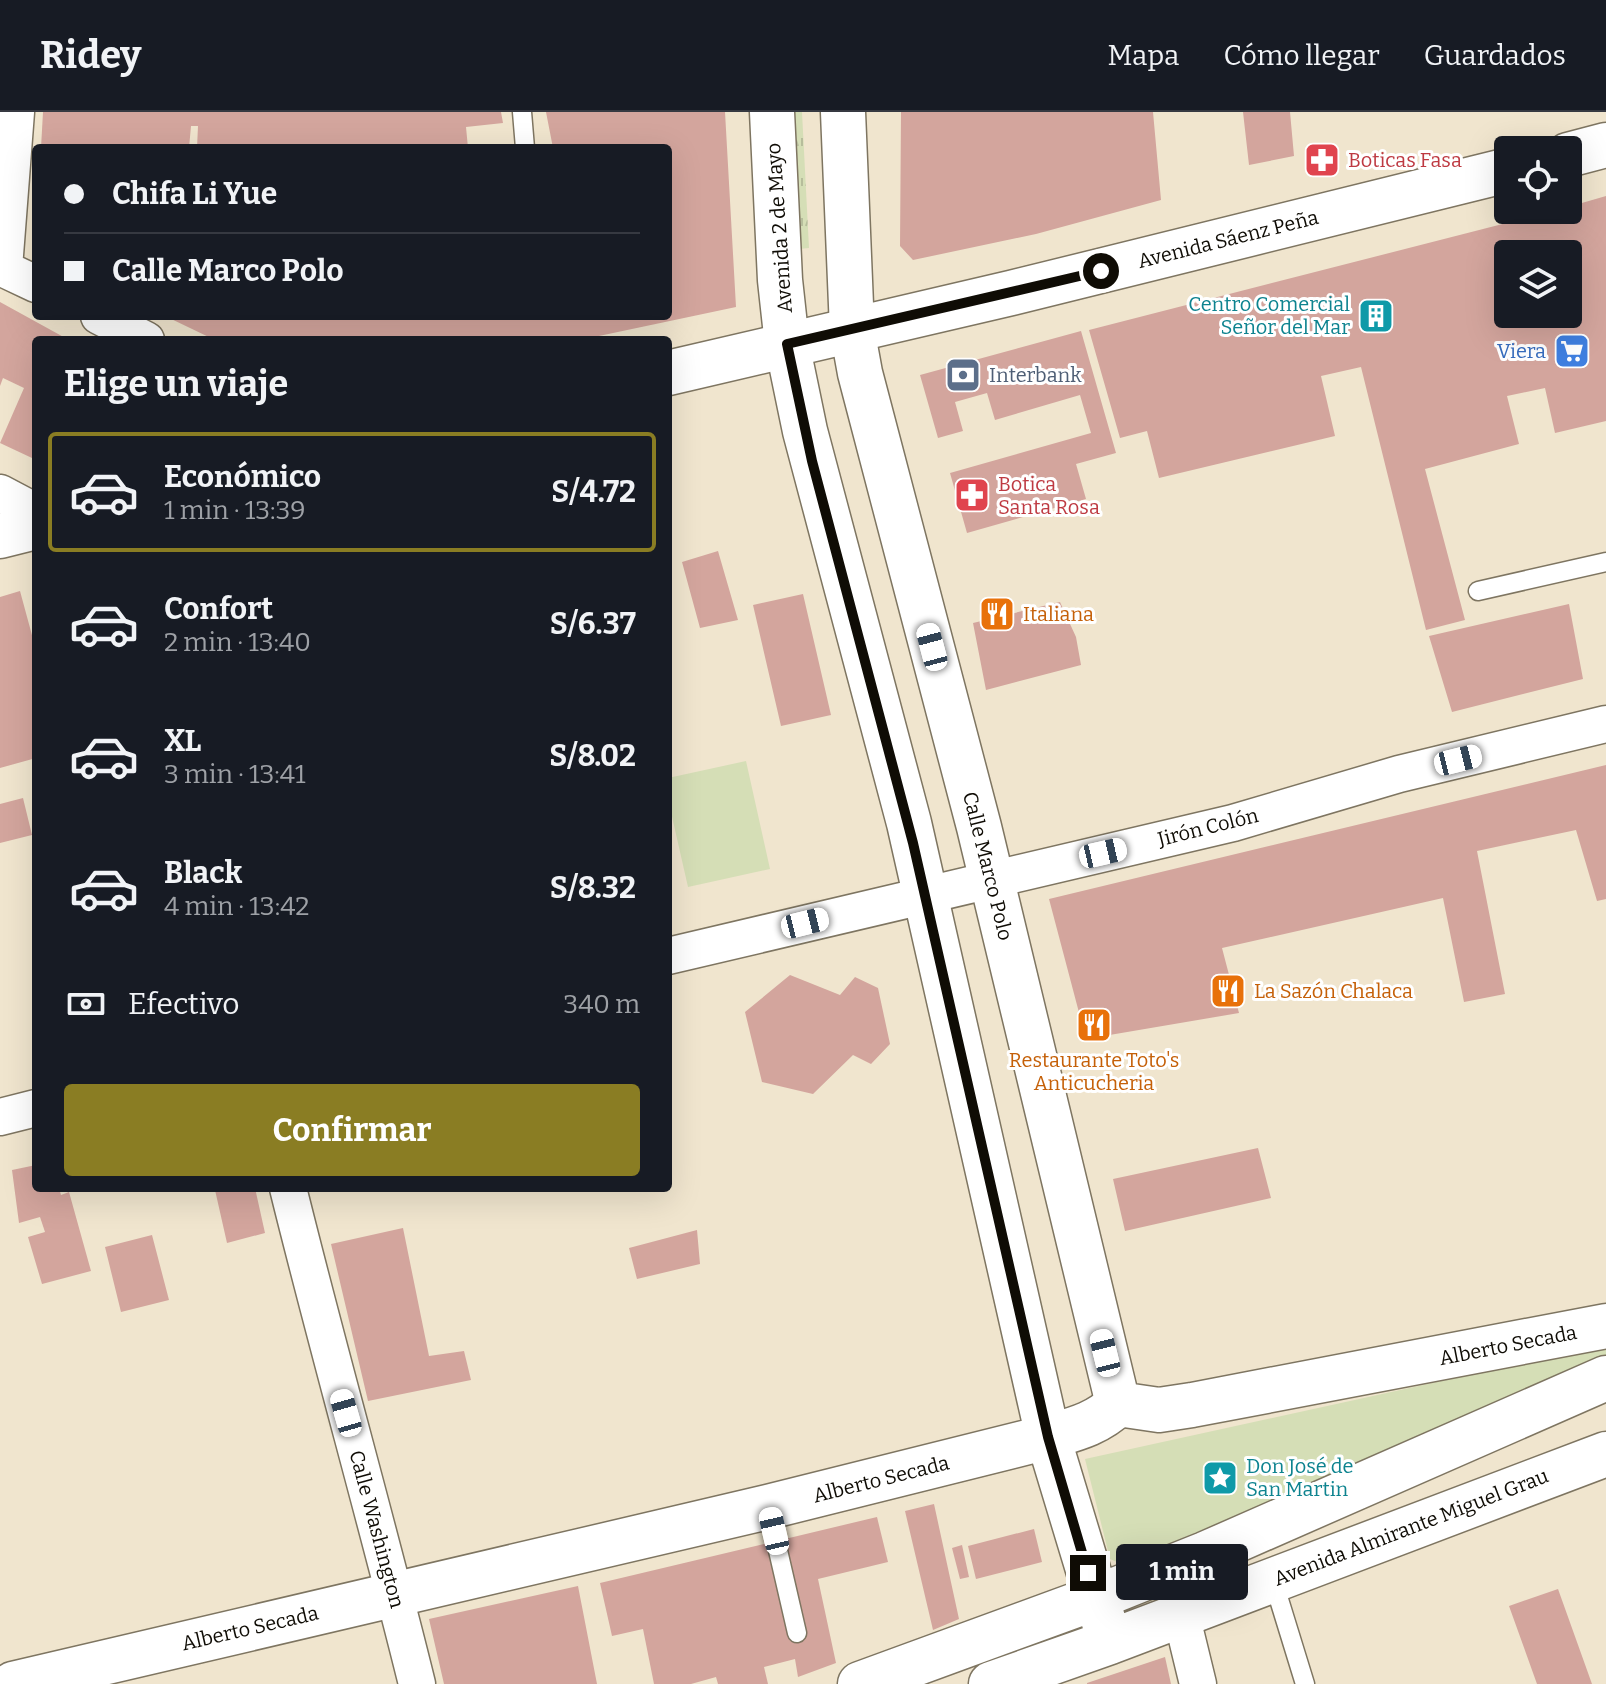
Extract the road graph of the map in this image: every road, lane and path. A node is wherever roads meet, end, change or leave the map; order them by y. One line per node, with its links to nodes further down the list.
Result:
1 (16, 112): 9 (street)
2 (522, 112): 5 (lane)
3 (772, 112): 14 (main road, Avenida 2 de Mayo)
4 (843, 112): 12 (main road)
5 (525, 144)
6 (1606, 145): 7 (main road)
7 (1582, 151)
8 (1494, 173): 12 (main road, Avenida Sáenz Peña)
9 (2, 267): 10 (street)
10 (32, 282)
11 (107, 320): 13 (street)
12 (852, 329): 14 (main road, Avenida Sáenz Peña); 23 (main road, Calle Marco Polo)
13 (138, 336)
14 (787, 344): 15 (main road, Avenida Sáenz Peña); 24 (main road)
15 (672, 372)
16 (0, 493): 17 (street)
17 (32, 510)
18 (32, 528): 19 (main road)
19 (0, 536)
20 (1606, 562): 21 (lane)
21 (1478, 591)
22 (1606, 724): 23 (street, Jirón Colón)
23 (992, 879): 24 (street, Jirón Colón); 31 (main road, Calle Marco Polo)
24 (925, 894): 25 (street, Jirón Colón); 32 (main road)
25 (672, 955)
26 (32, 1109): 27 (street)
27 (0, 1117)
28 (289, 1192): 36 (street, Calle Washington)
29 (1606, 1326): 31 (main road, Alberto Secada)
30 (1606, 1378): 37 (main road)
31 (1118, 1404): 32 (main road, Alberto Secada)
32 (1048, 1437): 34 (main road, Alberto Secada); 37 (main road)
33 (1606, 1454): 35 (main road, Avenida Almirante Miguel Grau)
34 (768, 1507): 36 (main road, Alberto Secada); 39 (lane)
35 (1273, 1579): 38 (main road, Avenida Almirante Miguel Grau); 46 (lane)
36 (394, 1594): 41 (main road, Alberto Secada); 42 (street, Calle Washington)
37 (1095, 1598): 40 (main road); 43 (main road)
38 (1181, 1614): 40 (main road, Avenida Almirante Miguel Grau); 45 (street)
39 (797, 1633)
40 (1110, 1642): 44 (main road, Avenida Almirante Miguel Grau)
41 (13, 1684)
42 (417, 1684)
43 (860, 1684)
44 (991, 1684)
45 (1198, 1684)
46 (1305, 1684)

